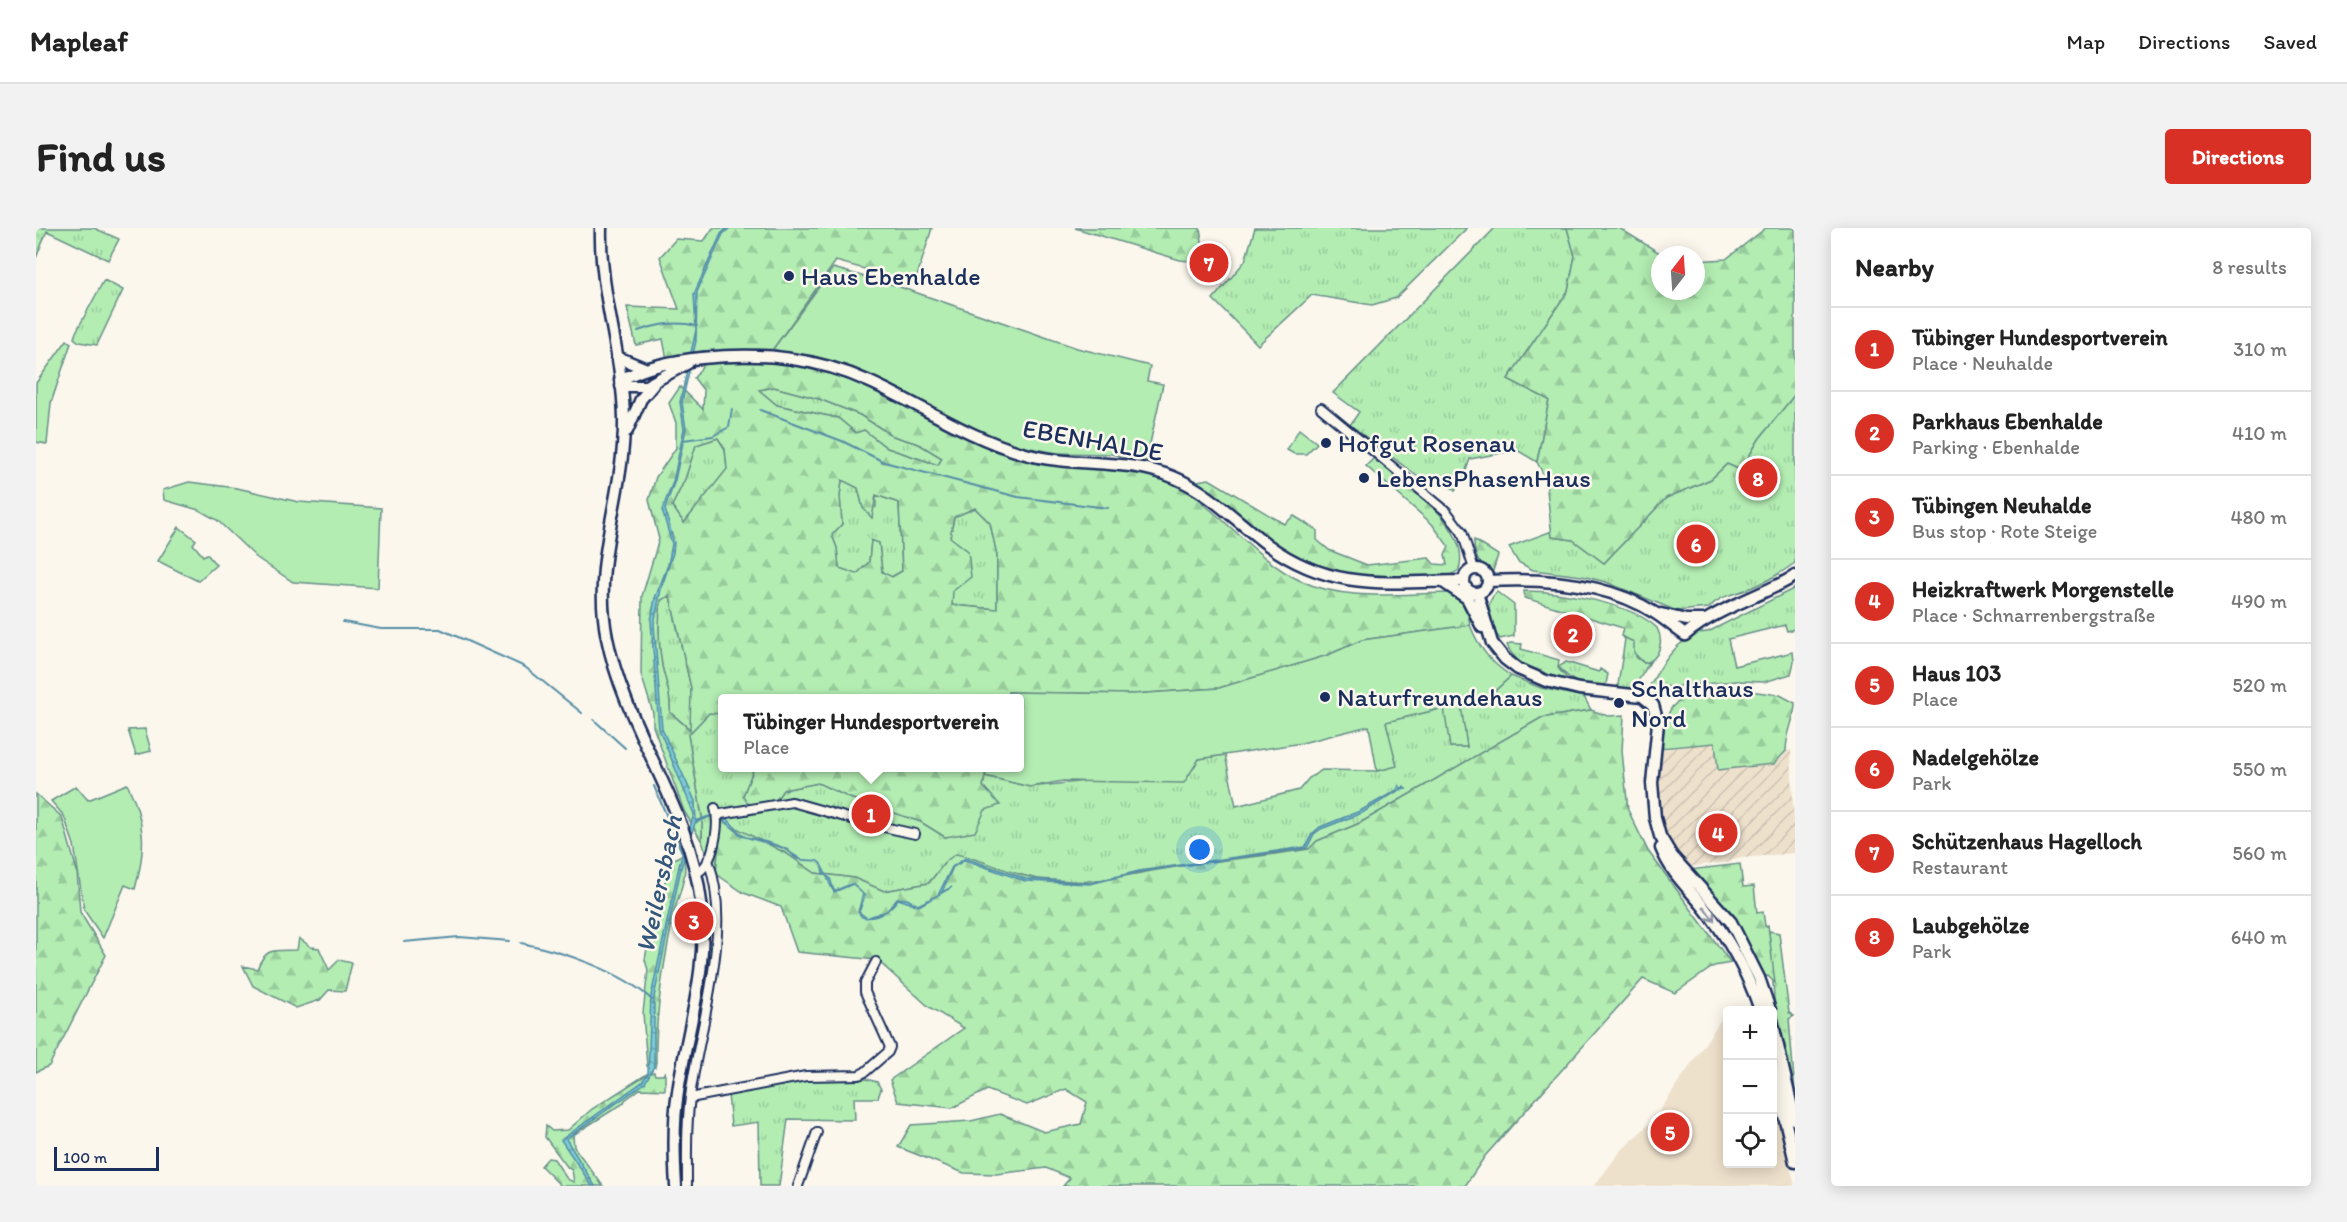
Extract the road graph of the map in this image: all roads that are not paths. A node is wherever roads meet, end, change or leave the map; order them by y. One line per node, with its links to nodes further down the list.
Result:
1 (601, 228): 2 (street)
2 (617, 357): 4 (street); 6 (street)
3 (703, 358): 4 (street, EBENHALDE); 5 (street, EBENHALDE); 13 (street, EBENHALDE)
4 (644, 368): 6 (street, EBENHALDE)
5 (655, 382): 6 (street, EBENHALDE); 8 (street)
6 (621, 383): 8 (street)
7 (1320, 408): 9 (street)
8 (624, 440): 23 (street)
9 (1474, 569): 11 (street); 12 (street)
10 (1795, 576): 16 (street)
11 (1463, 581): 13 (street, EBENHALDE); 14 (street)
12 (1488, 581): 14 (street); 15 (street)
13 (1442, 582): 17 (street)
14 (1477, 593): 17 (street)
15 (1655, 612): 16 (street); 16 (street)
16 (1708, 620)
17 (1488, 635): 21 (street)
18 (715, 808): 19 (street)
19 (718, 817): 20 (street); 22 (street)
20 (915, 834)
21 (1660, 836): 25 (street, one-way to 25); 26 (street)
22 (708, 860): 23 (street); 29 (street)
23 (696, 870): 33 (street)
24 (876, 962): 29 (street)
25 (1758, 1006)
26 (1768, 1006)
27 (1777, 1038): 30 (street)
28 (1777, 1083): 32 (street)
29 (690, 1098): 34 (street)
30 (1795, 1120)
31 (817, 1132): 35 (street)
32 (1795, 1162)
33 (676, 1186)
34 (687, 1186)
35 (798, 1186)

